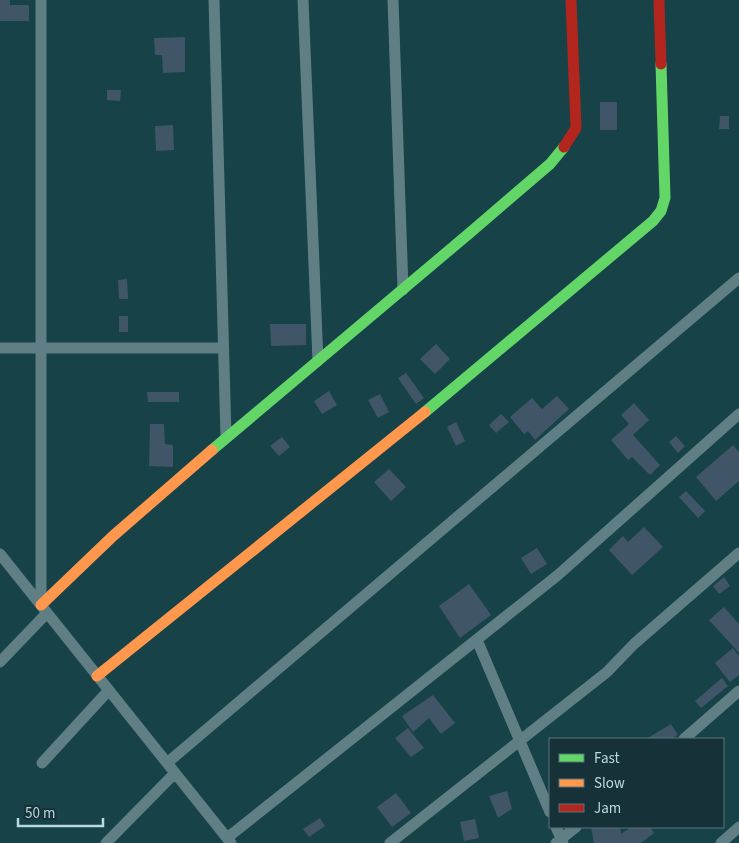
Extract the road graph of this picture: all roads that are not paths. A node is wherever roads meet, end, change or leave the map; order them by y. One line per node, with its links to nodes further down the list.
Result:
1 (41, 0): 11 (street)
2 (214, 0): 10 (street)
3 (303, 0): 12 (street)
4 (393, 0): 8 (street)
5 (571, 0): 8 (street)
6 (659, 0): 20 (street)
7 (739, 278): 26 (street)
8 (403, 290): 12 (street)
9 (0, 348): 11 (street)
10 (223, 348): 11 (street); 14 (street)
11 (41, 349): 17 (street)
12 (318, 361): 14 (street)
13 (739, 414): 18 (street)
14 (226, 437): 17 (street)
15 (739, 553): 24 (street)
16 (0, 554): 17 (street)
17 (44, 609): 19 (street); 20 (street)
18 (477, 640): 24 (street); 32 (street)
19 (0, 662)
20 (97, 676): 21 (street)
21 (109, 690): 25 (street); 26 (street)
22 (739, 691): 23 (street)
23 (685, 738)
24 (521, 740): 28 (street); 35 (street)
25 (42, 763)
26 (167, 763): 27 (street)
27 (175, 773): 32 (street); 34 (street)
28 (549, 810)
29 (556, 828): 33 (street)
30 (575, 828): 33 (street)
31 (739, 828): 36 (street)
32 (229, 840)
33 (560, 842)
34 (106, 843)
35 (390, 843)
36 (721, 843)

